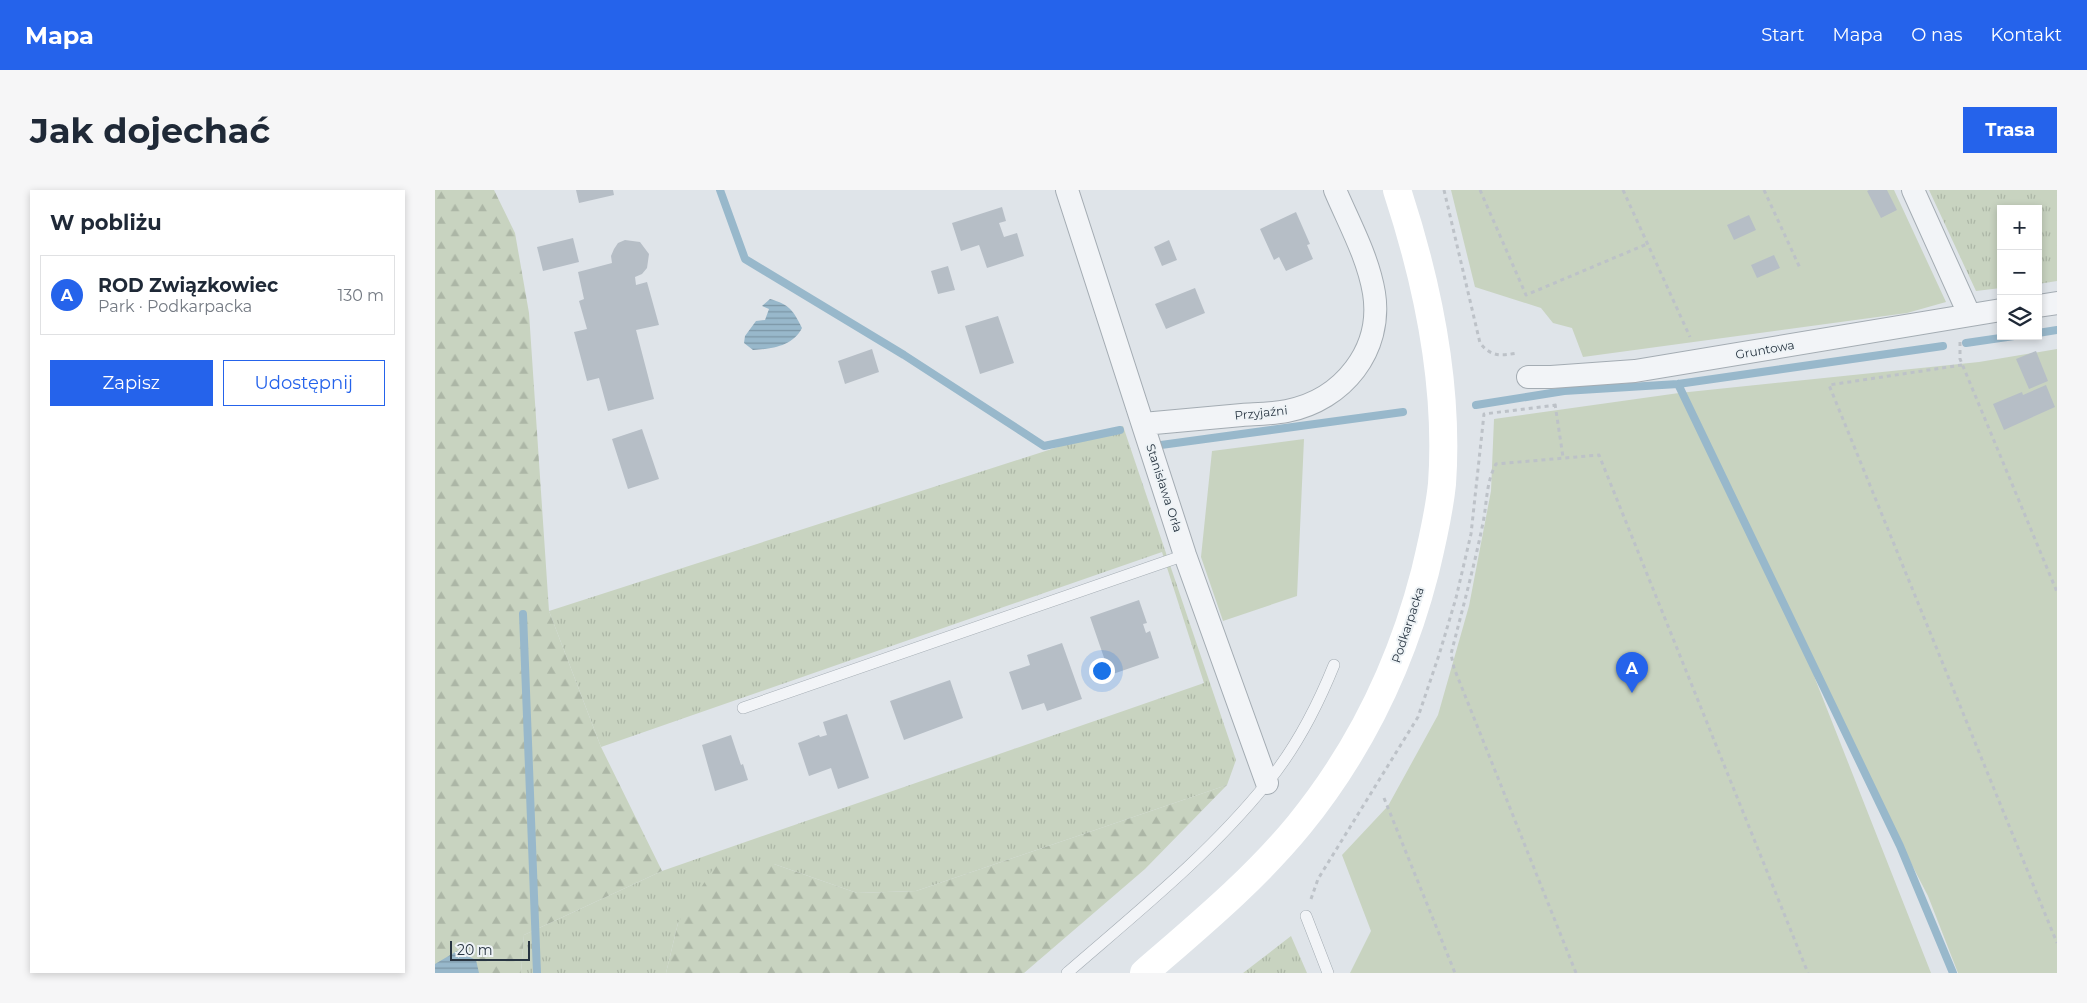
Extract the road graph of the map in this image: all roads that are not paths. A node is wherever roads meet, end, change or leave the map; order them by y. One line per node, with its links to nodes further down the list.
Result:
1 (1067, 190): 10 (street, Stanisława Orła)
2 (1335, 190): 10 (street, Przyjaźni)
3 (1397, 190): 17 (main road, Podkarpacka)
4 (1913, 190): 8 (street)
5 (2057, 303): 6 (street)
6 (2042, 305)
7 (1997, 310): 8 (street, Gruntowa)
8 (1969, 314): 9 (street, Gruntowa)
9 (1529, 377)
10 (1143, 424): 11 (street, Stanisława Orła)
11 (1185, 555): 13 (lane); 14 (street, Stanisława Orła)
12 (1335, 665): 14 (lane)
13 (743, 708)
14 (1267, 783): 16 (lane)
15 (1306, 916): 18 (lane)
16 (1067, 973)
17 (1144, 973)
18 (1328, 973)

